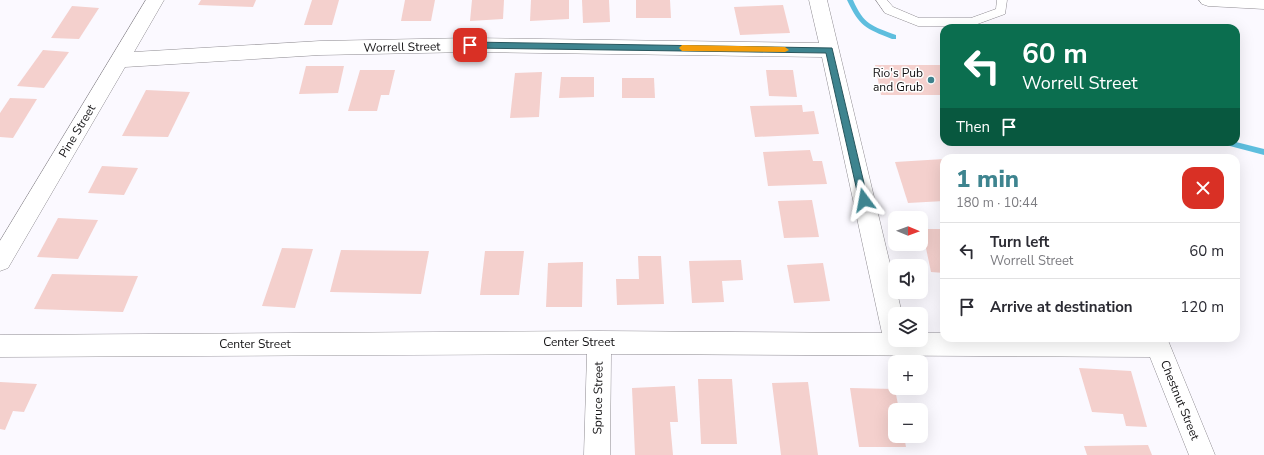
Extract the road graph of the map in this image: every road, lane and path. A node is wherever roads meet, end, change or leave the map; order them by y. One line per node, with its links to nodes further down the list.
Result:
1 (154, 0): 9 (street, Pine Street)
2 (818, 0): 8 (street)
3 (881, 0): 4 (lane)
4 (1002, 0)
5 (1208, 0): 6 (street)
6 (1239, 1): 7 (street)
7 (1264, 3)
8 (829, 50): 9 (street, Worrell Street); 11 (street)
9 (119, 60): 10 (street, Pine Street)
10 (0, 261)
11 (889, 307)
12 (888, 339): 15 (street, Center Street)
13 (928, 340): 14 (street, Center Street)
14 (940, 340)
15 (599, 342): 17 (street, Center Street); 19 (street, Spruce Street)
16 (1008, 342): 18 (street, Center Street)
17 (0, 346)
18 (1158, 346): 20 (street, Chestnut Street)
19 (597, 455)
20 (1202, 455)

